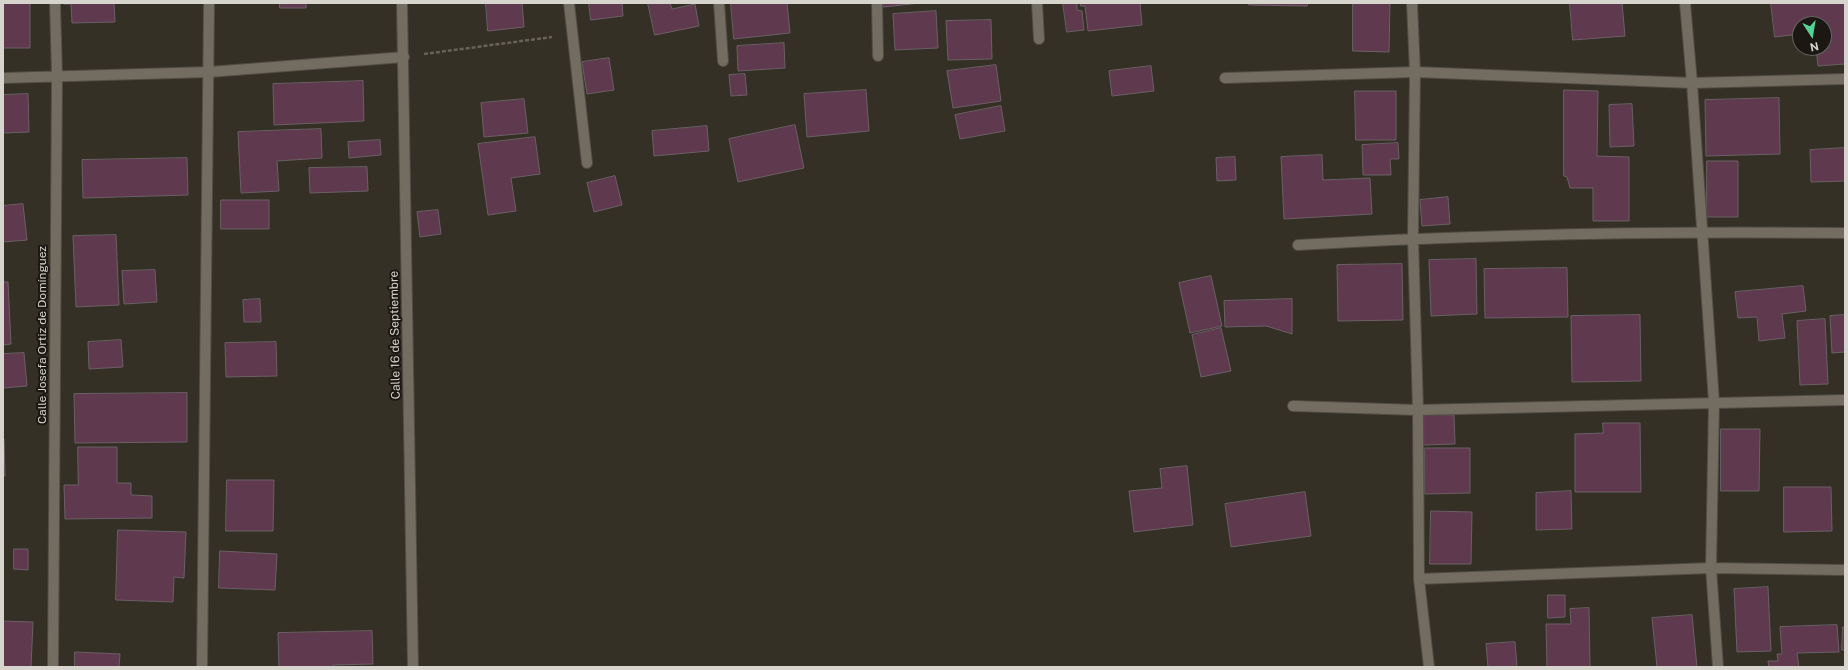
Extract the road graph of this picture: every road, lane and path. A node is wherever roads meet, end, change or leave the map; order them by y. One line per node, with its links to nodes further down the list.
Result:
1 (55, 3): 17 (street, Calle Josefa Ortiz de Domínguez)
2 (209, 3): 15 (street)
3 (402, 3): 13 (street, Calle 16 de Septiembre)
4 (569, 3): 10 (street)
5 (719, 3): 14 (street)
6 (877, 3): 12 (street)
7 (1037, 3): 11 (street)
8 (1412, 3): 16 (street)
9 (1685, 3): 21 (street)
10 (572, 34): 13 (path); 22 (street)
11 (1039, 39)
12 (878, 56)
13 (404, 57): 15 (street); 36 (street, Calle 16 de Septiembre)
14 (723, 61)
15 (209, 72): 17 (street); 35 (street)
16 (1414, 72): 19 (street); 21 (street); 25 (street)
17 (57, 76): 18 (street); 34 (street, Calle Josefa Ortiz de Domínguez)
18 (3, 78)
19 (1225, 78)
20 (1845, 79): 21 (street)
21 (1692, 83): 23 (street)
22 (587, 163)
23 (1701, 231): 24 (street); 25 (street); 28 (street)
24 (1845, 233)
25 (1413, 238): 26 (street); 30 (street)
26 (1298, 245)
27 (1845, 400): 28 (street)
28 (1714, 402): 30 (street); 31 (street)
29 (1294, 406): 30 (street)
30 (1418, 410): 33 (street)
31 (1711, 568): 32 (street); 33 (street); 38 (street)
32 (1845, 570)
33 (1419, 578): 37 (street)
34 (53, 667)
35 (202, 667)
36 (413, 667)
37 (1429, 667)
38 (1718, 667)

